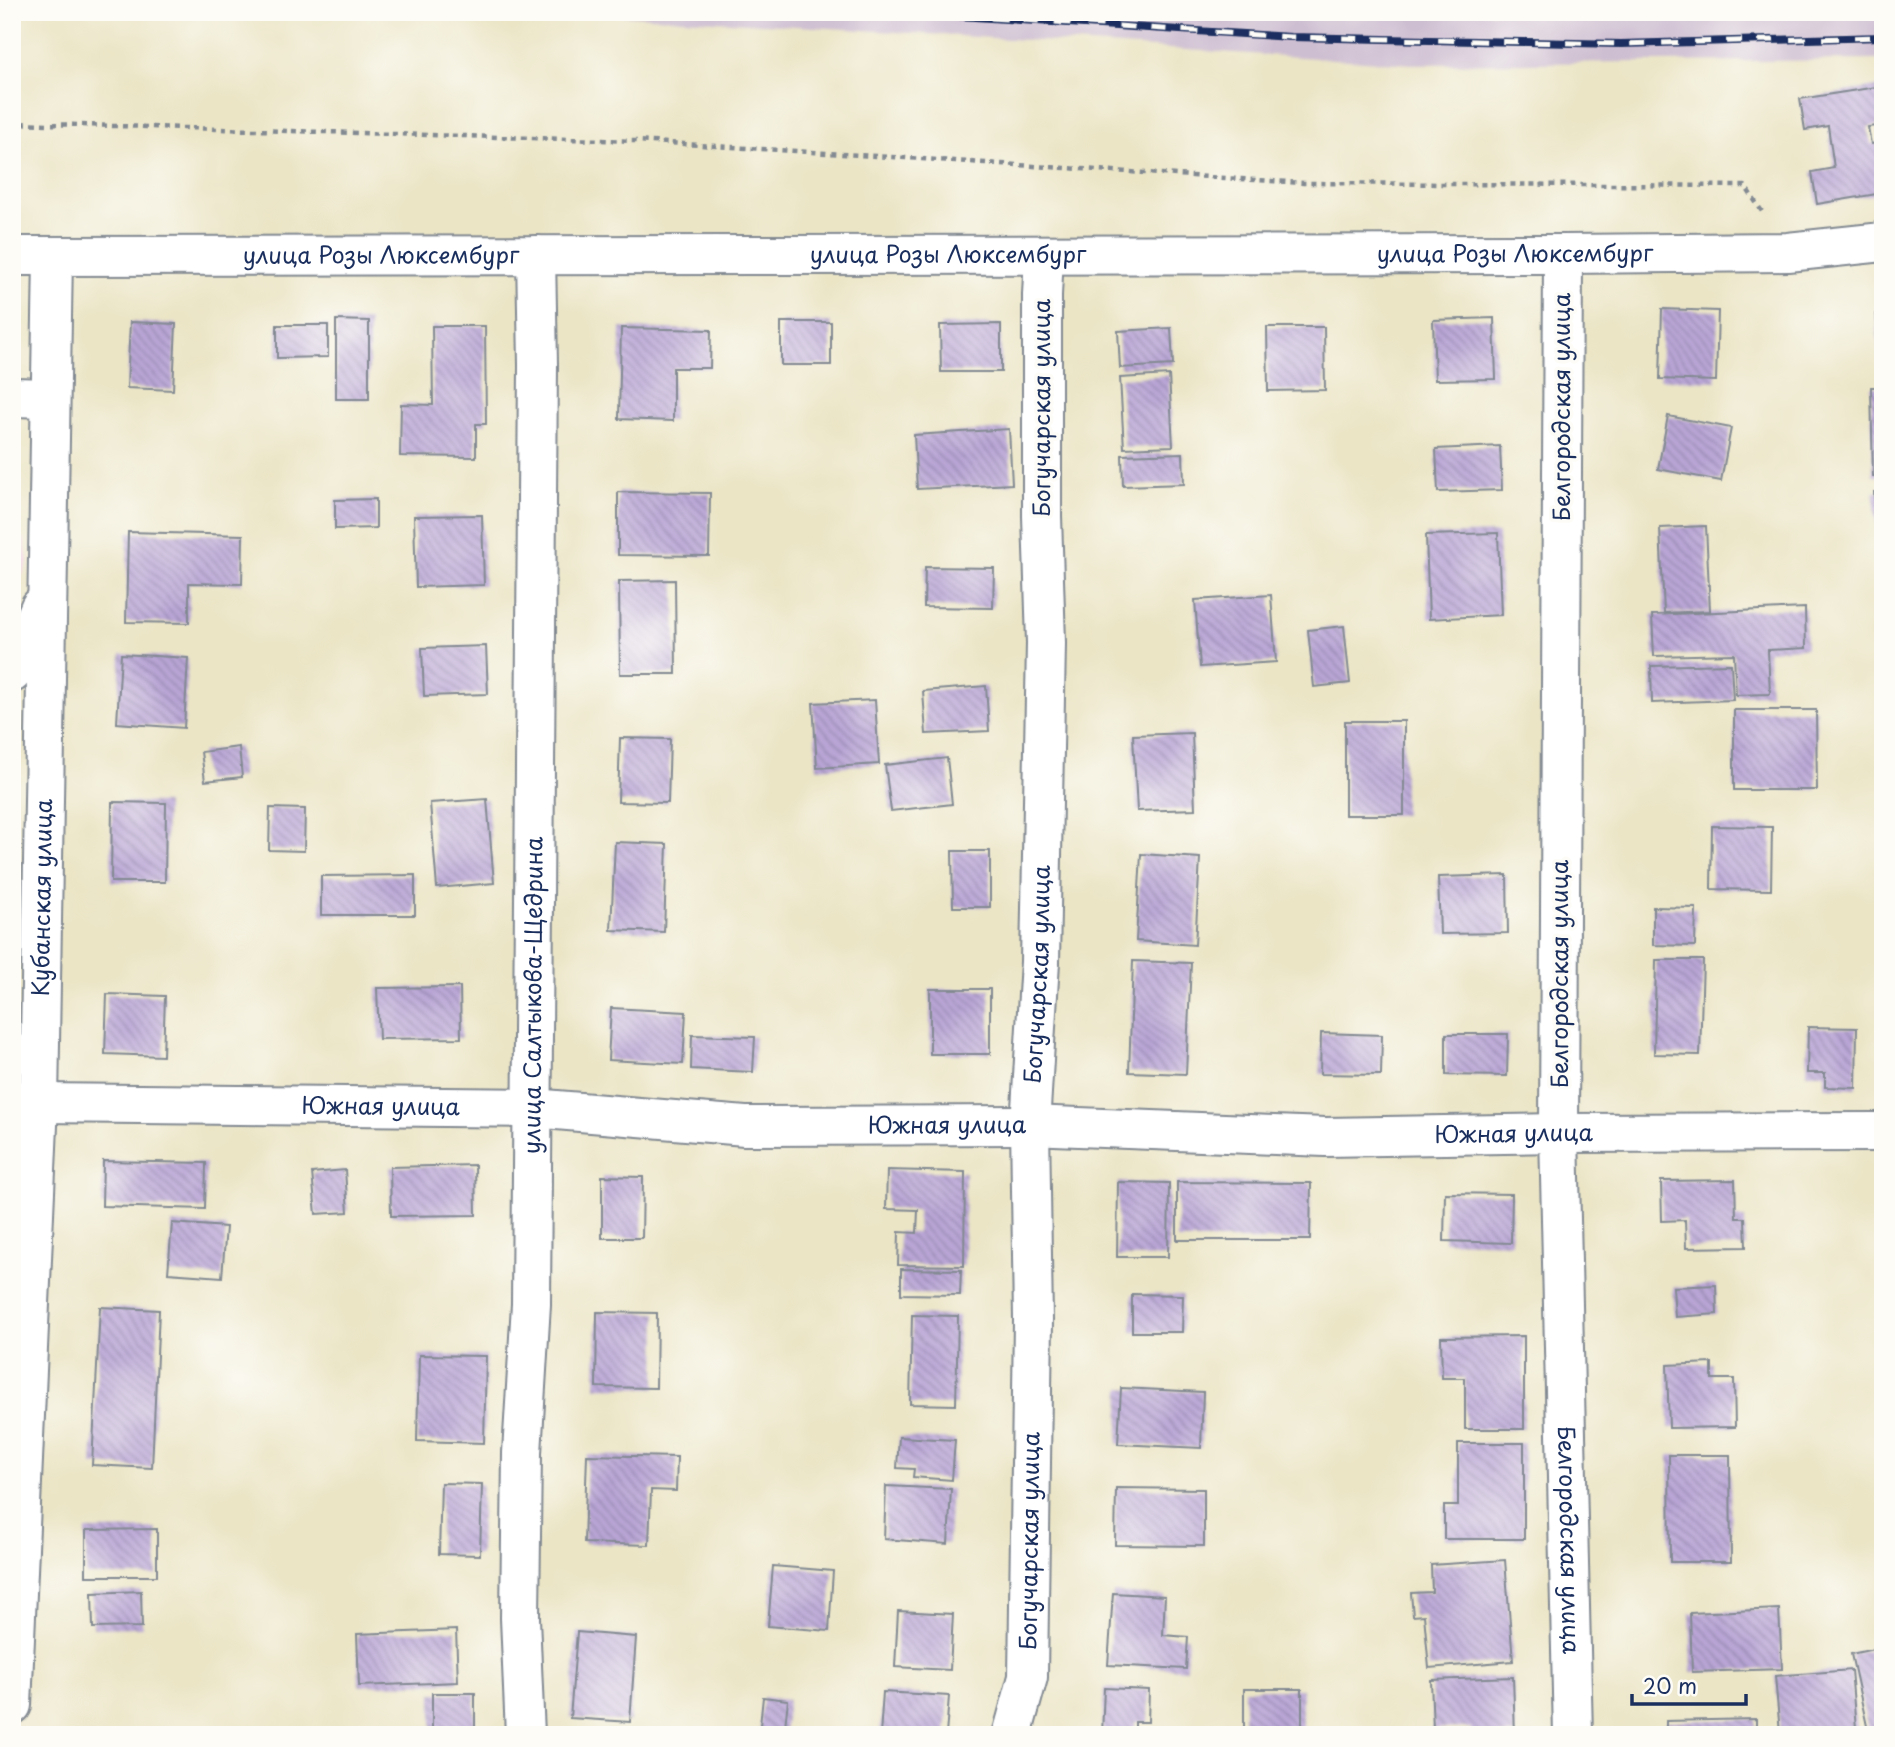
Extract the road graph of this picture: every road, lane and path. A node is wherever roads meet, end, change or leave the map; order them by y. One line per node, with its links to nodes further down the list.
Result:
1 (12, 123): 3 (path)
2 (1883, 242): 3 (street, улица Розы Люксембург)
3 (1788, 252): 4 (street, улица Розы Люксембург)
4 (1563, 254): 6 (street, улица Розы Люксембург); 17 (street, Белгородская улица)
5 (536, 255): 6 (street, улица Розы Люксембург); 8 (street, улица Розы Люксембург); 14 (street, улица Салтыкова-Щедрина)
6 (1044, 255): 15 (street, Богучарская улица)
7 (12, 256): 8 (street, улица Розы Люксембург)
8 (53, 257): 10 (street, Кубанская улица)
9 (12, 397): 10 (street)
10 (50, 398): 11 (street, Кубанская улица)
11 (47, 589): 12 (street); 13 (street, Кубанская улица)
12 (12, 673)
13 (26, 1102): 14 (street, Южная улица); 18 (street, Кубанская улица)
14 (533, 1108): 15 (street, Южная улица); 19 (street, улица Салтыкова-Щедрина)
15 (1030, 1125): 17 (street, Южная улица); 20 (street, Богучарская улица)
16 (1883, 1132): 17 (street, Южная улица)
17 (1559, 1133): 21 (street, Белгородская улица)
18 (12, 1705)
19 (525, 1735)
20 (1012, 1735)
21 (1573, 1735)

